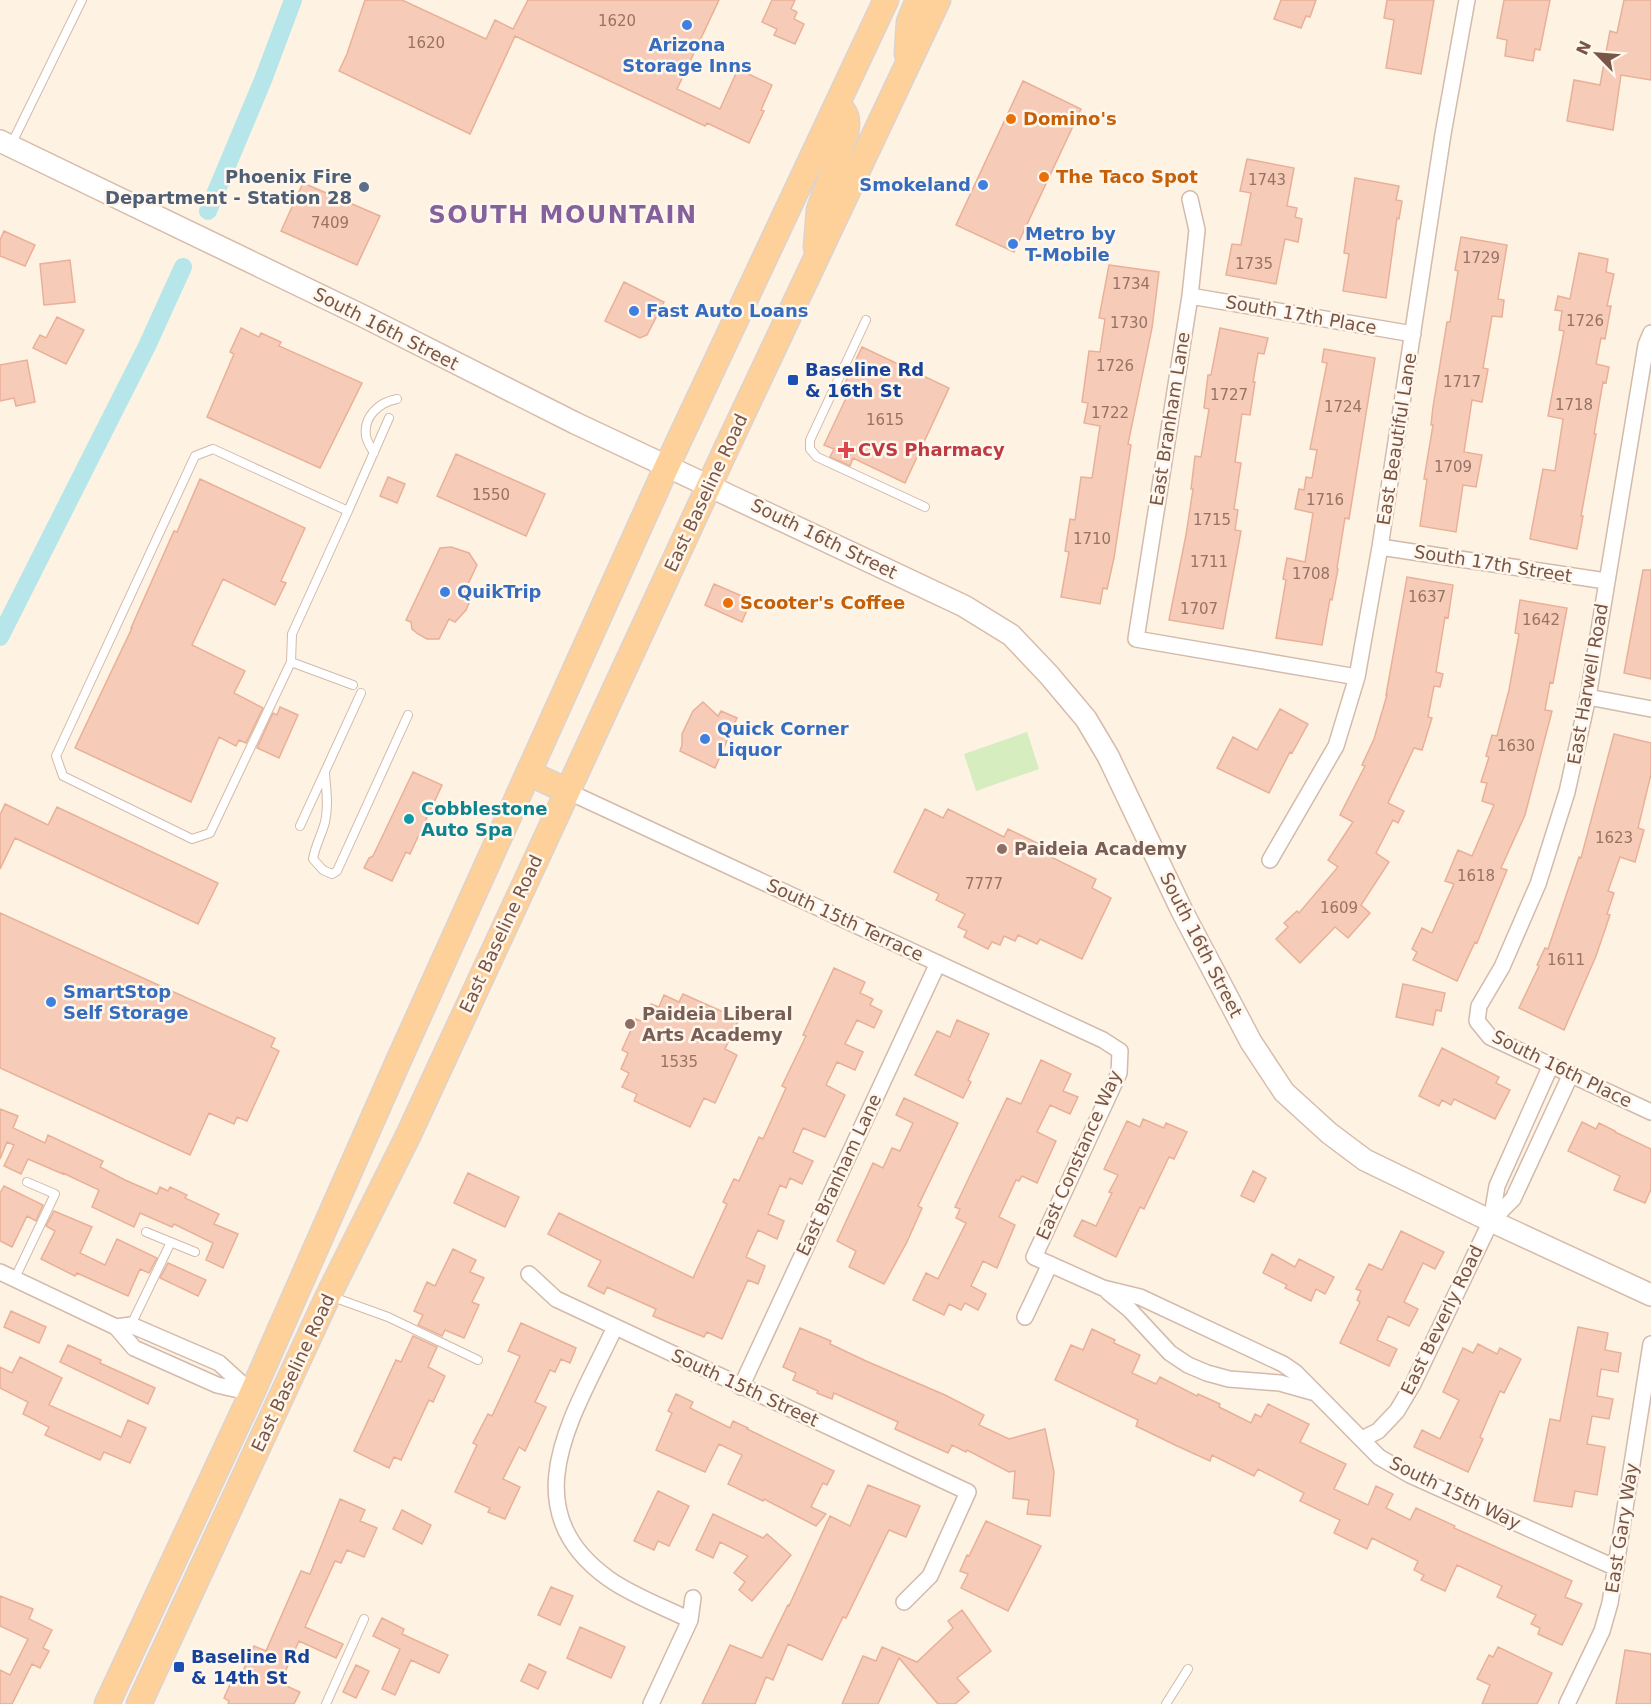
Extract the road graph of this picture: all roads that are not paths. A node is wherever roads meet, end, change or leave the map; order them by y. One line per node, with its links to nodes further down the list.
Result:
1 (82, 0): 8 (lane)
2 (886, 0): 7 (main road, East Baseline Road)
3 (918, 0): 6 (main road)
4 (938, 0): 6 (main road, East Baseline Road)
5 (1467, 0): 14 (street, East Beautiful Lane)
6 (906, 68): 10 (main road, East Baseline Road)
7 (837, 105): 10 (main road); 18 (main road, East Baseline Road)
8 (5, 144): 18 (main road, South 16th Street)
9 (1190, 199): 11 (street, East Branham Lane)
10 (815, 261): 19 (main road, East Baseline Road)
11 (1190, 296): 14 (street, South 17th Place); 25 (street, East Branham Lane)
12 (866, 320): 20 (lane)
13 (1651, 333): 23 (street, East Harwell Road)
14 (1413, 334): 22 (street, East Beautiful Lane)
15 (397, 399): 17 (lane)
16 (389, 418): 17 (lane)
17 (374, 453): 21 (lane)
18 (667, 466): 19 (main road, South 16th Street); 32 (main road, East Baseline Road)
19 (710, 485): 33 (main road, East Baseline Road); 43 (main road, South 16th Street)
20 (925, 507)
21 (348, 511): 24 (lane); 24 (lane)
22 (1380, 547): 23 (street, South 17th Street); 25 (street, East Beautiful Lane)
23 (1606, 582): 28 (street, East Harwell Road)
24 (291, 662): 26 (lane)
25 (1357, 677): 35 (street, East Beautiful Lane)
26 (353, 685)
27 (361, 693): 31 (lane)
28 (1588, 697): 29 (street); 37 (street, East Harwell Road)
29 (1651, 709)
30 (408, 715): 31 (lane)
31 (325, 773): 34 (lane)
32 (529, 773): 33 (main road); 64 (main road, East Baseline Road)
33 (567, 791): 36 (street, South 15th Terrace); 54 (main road, East Baseline Road)
34 (300, 826)
35 (1270, 860)
36 (938, 963): 38 (street, South 15th Terrace); 62 (street, East Branham Lane)
37 (1477, 1021): 39 (street, South 16th Place)
38 (1120, 1052): 47 (street, East Constance Way)
39 (1551, 1065): 40 (street, South 16th Place); 43 (street, East Beverly Road)
40 (1571, 1074): 41 (street, South 16th Place); 43 (street, East Beverly Road)
41 (1651, 1112)
42 (27, 1182): 51 (lane)
43 (1491, 1221): 53 (main road, South 16th Street); 66 (street, East Beverly Road)
44 (146, 1232): 45 (lane)
45 (171, 1242): 46 (lane); 56 (lane)
46 (195, 1252)
47 (1034, 1257): 48 (street, South 15th Way)
48 (1050, 1264): 52 (street, South 15th Way); 55 (street, East Constance Way)
49 (0, 1272): 51 (street)
50 (529, 1274): 57 (street, South 15th Street)
51 (15, 1278): 56 (street)
52 (1103, 1288): 63 (street, South 15th Way); 63 (street, South 15th Way)
53 (1651, 1295)
54 (328, 1296): 60 (lane); 65 (main road, East Baseline Road)
55 (1025, 1317)
56 (123, 1326): 58 (street); 61 (street)
57 (615, 1327): 62 (street, South 15th Street); 71 (street)
58 (172, 1342): 61 (street); 64 (street)
59 (1651, 1344): 67 (street, East Gary Way)
60 (478, 1360)
61 (164, 1361): 64 (street)
62 (741, 1387): 69 (street, South 15th Street)
63 (1312, 1392): 66 (street, South 15th Way)
64 (252, 1393): 65 (main road); 73 (main road, East Baseline Road)
65 (278, 1404): 74 (main road, East Baseline Road)
66 (1362, 1439): 67 (street, South 15th Way)
67 (1616, 1568): 78 (street, East Gary Way)
68 (693, 1598): 71 (street)
69 (904, 1602)
70 (364, 1619): 75 (lane)
71 (690, 1620): 76 (street)
72 (1188, 1669): 77 (lane)
73 (107, 1704)
74 (139, 1704)
75 (326, 1704)
76 (651, 1704)
77 (1166, 1704)
78 (1567, 1704)

